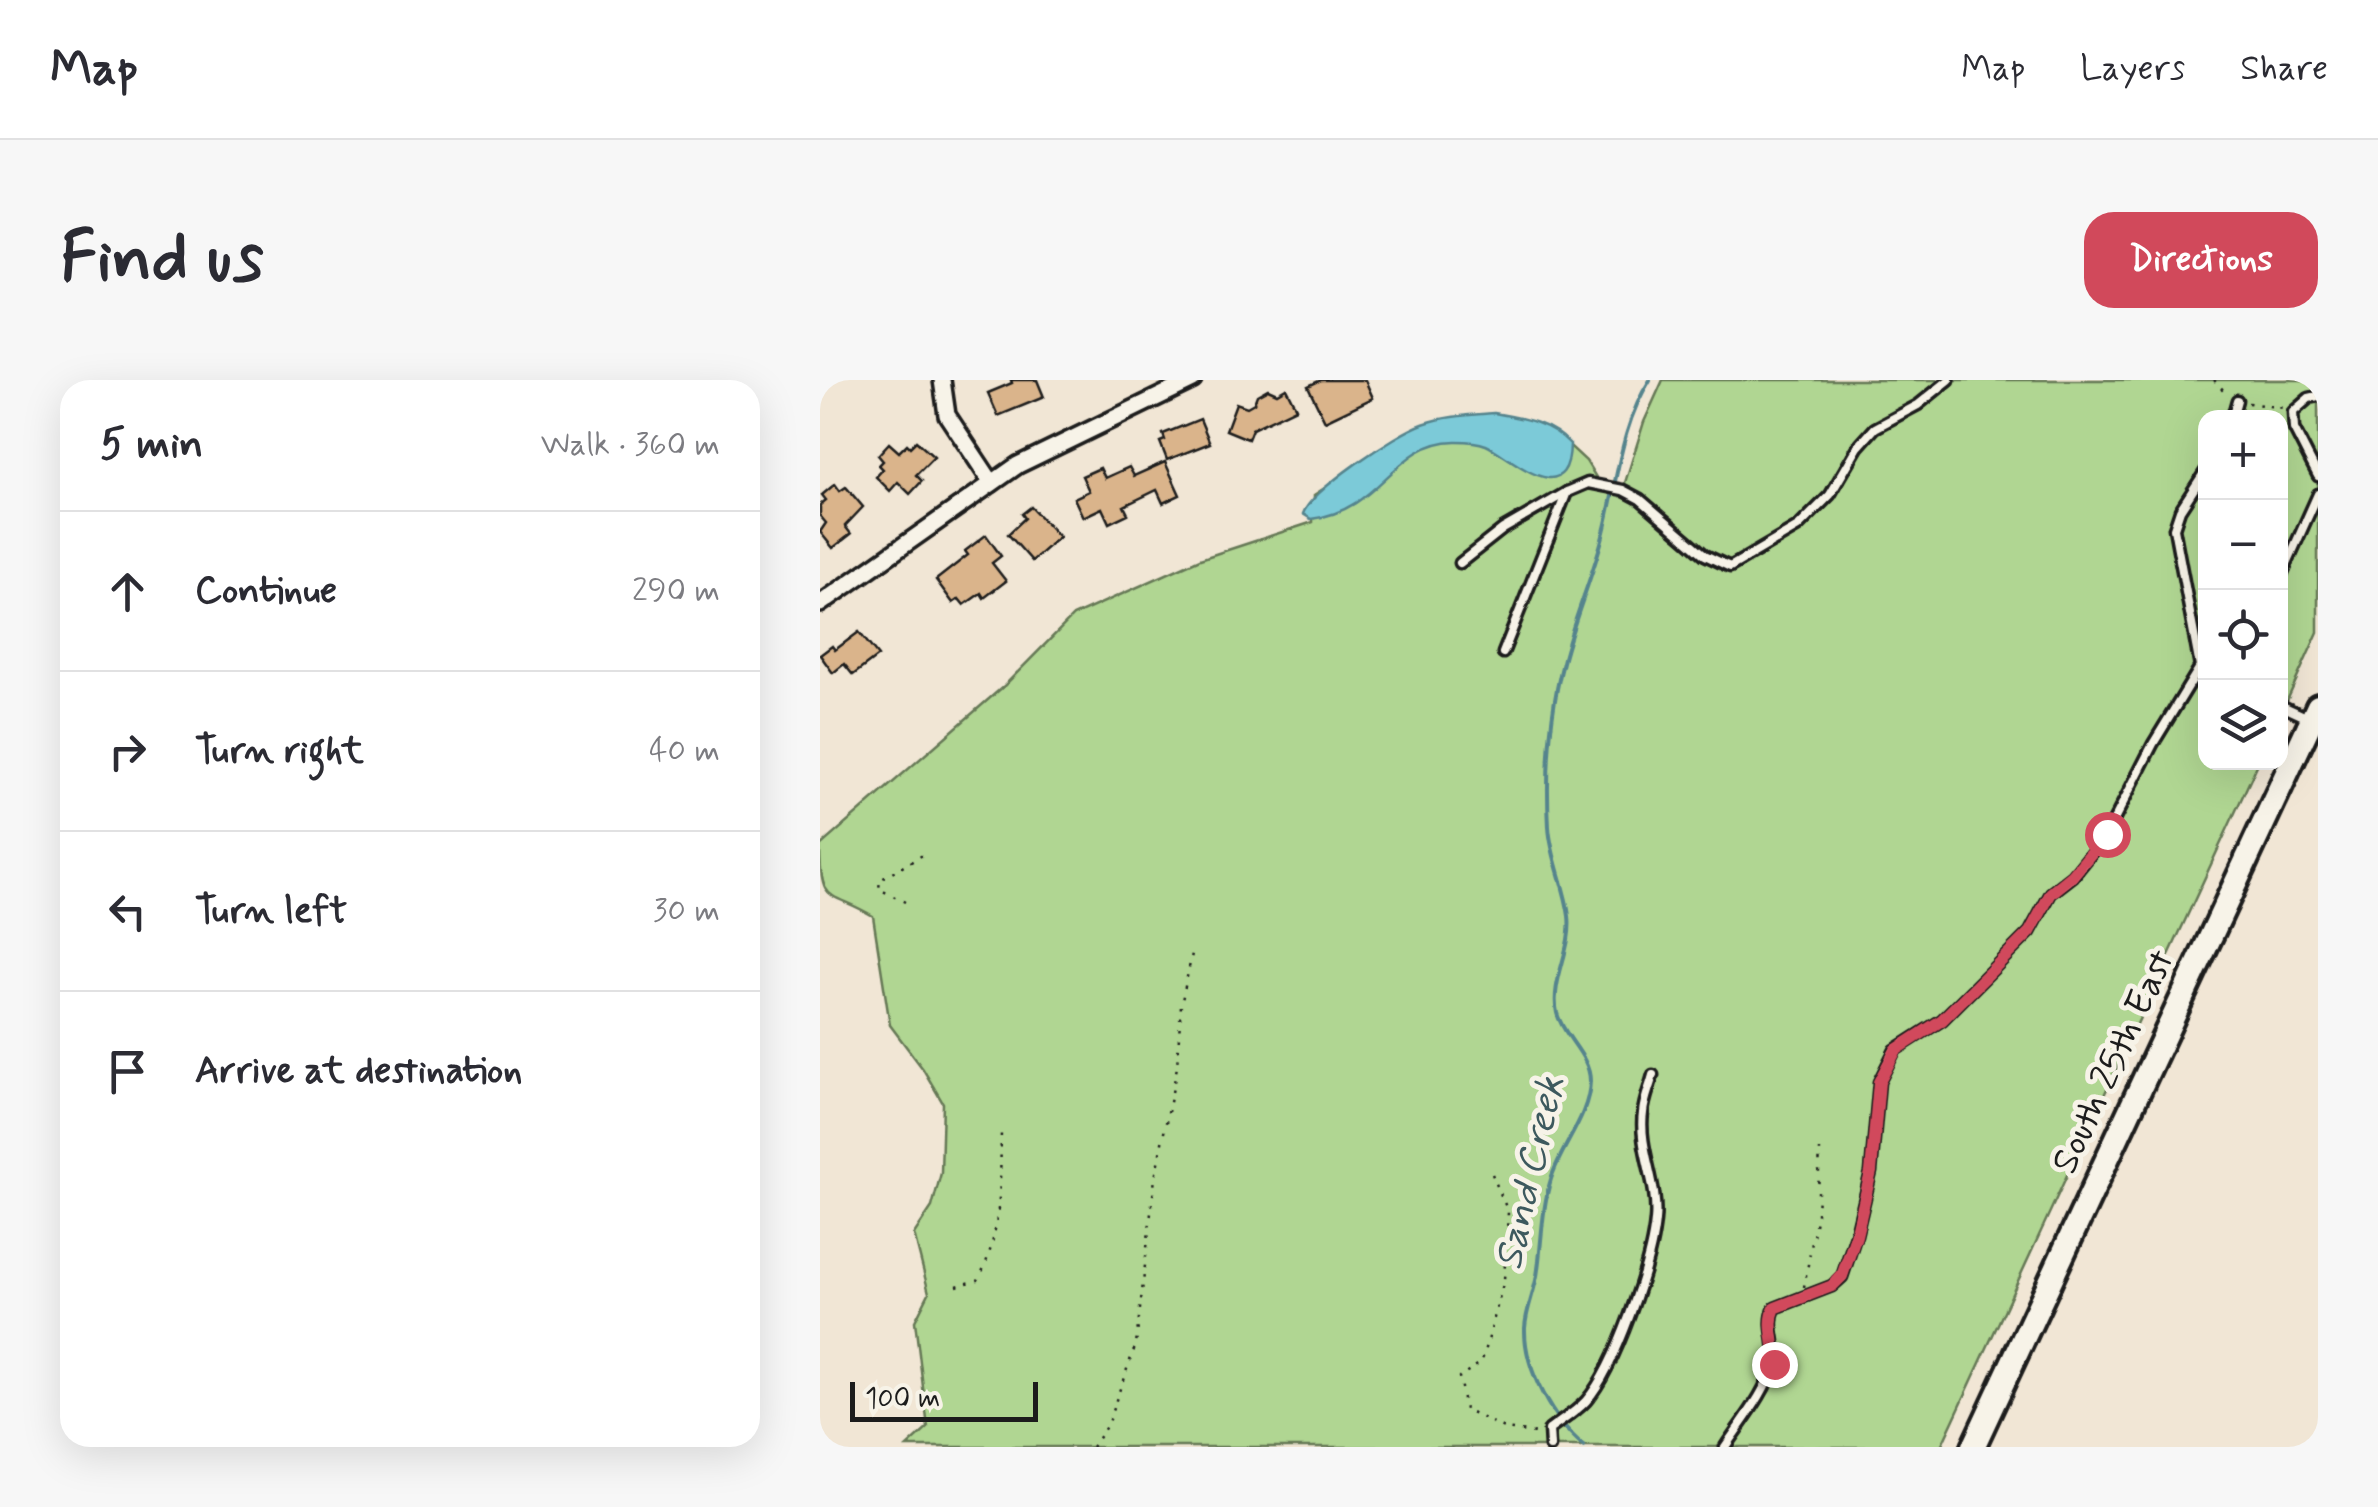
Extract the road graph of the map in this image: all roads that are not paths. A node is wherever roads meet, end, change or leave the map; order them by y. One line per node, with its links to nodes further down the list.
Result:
1 (942, 380): 9 (street)
2 (1193, 380): 9 (street)
3 (1949, 380): 10 (lane)
4 (2318, 396): 7 (lane)
5 (2238, 400): 6 (lane)
6 (2235, 410)
7 (2318, 476)
8 (2198, 482): 20 (lane)
9 (992, 483): 14 (street)
10 (1567, 492): 13 (lane); 15 (lane)
11 (2318, 494): 12 (lane)
12 (2288, 561)
13 (1460, 564)
14 (820, 604)
15 (1503, 653)
16 (2288, 708): 17 (lane)
17 (2315, 713): 21 (main road, South 25th East)
18 (1653, 1075): 19 (lane)
19 (1550, 1447)
20 (1725, 1447)
21 (1973, 1447)

